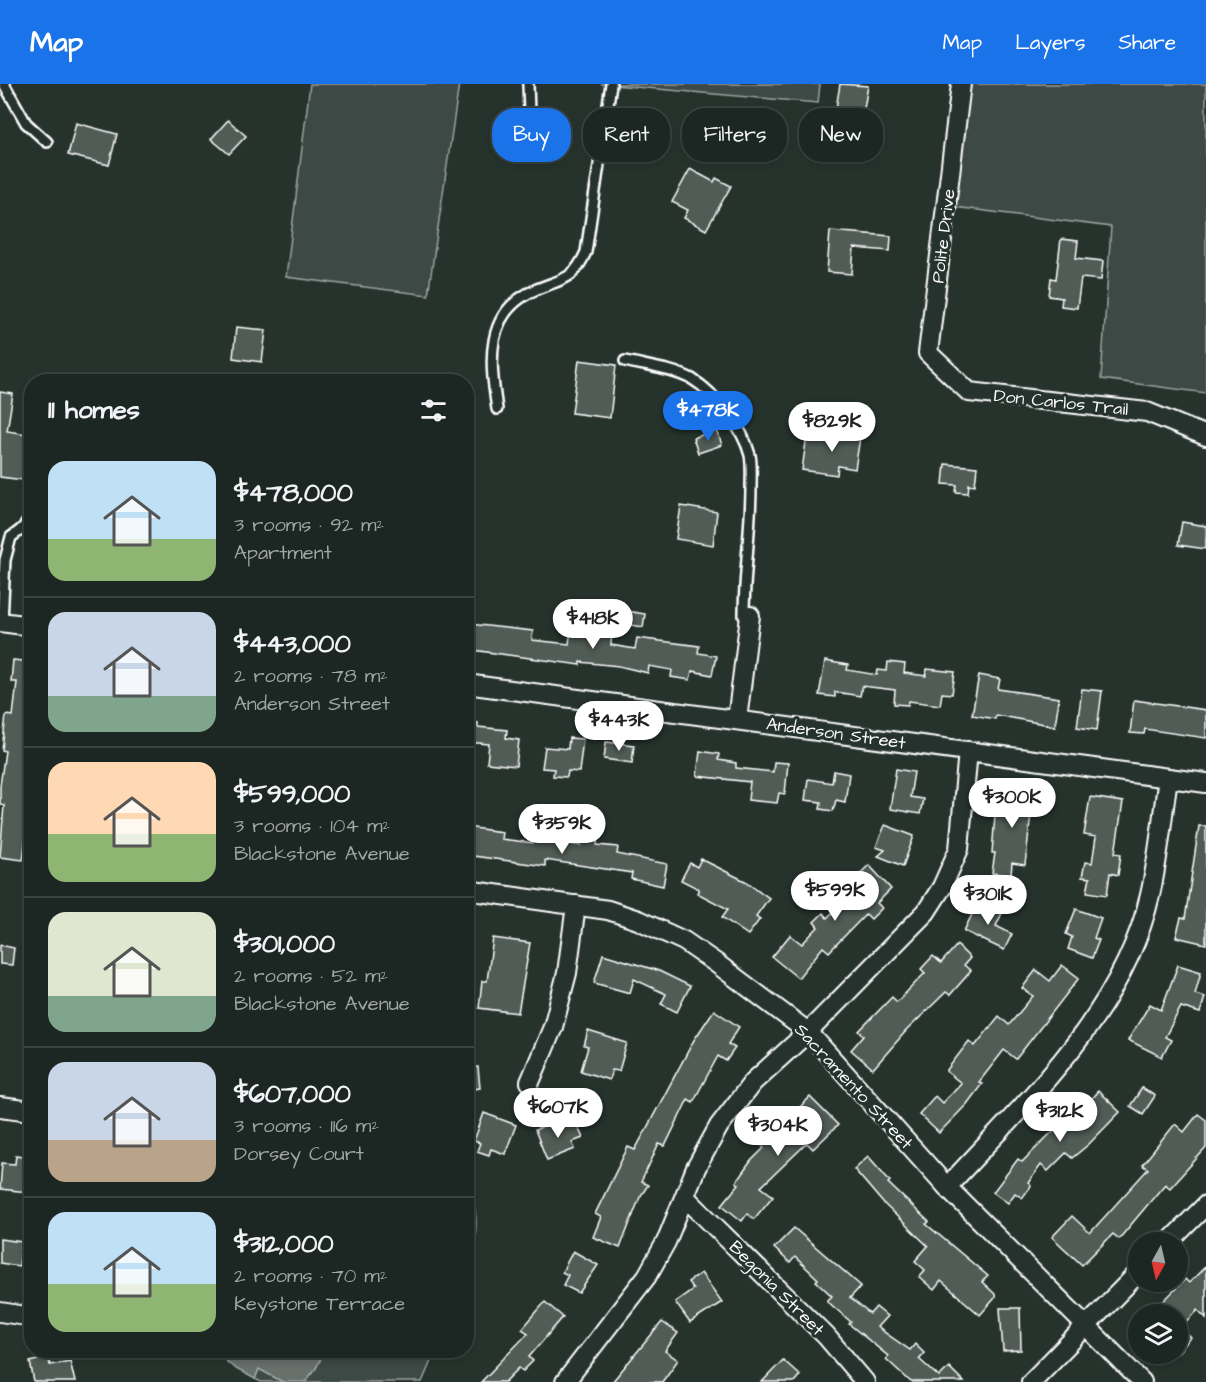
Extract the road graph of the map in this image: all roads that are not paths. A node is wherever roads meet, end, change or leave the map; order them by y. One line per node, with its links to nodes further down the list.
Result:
1 (4, 84): 6 (lane)
2 (528, 84): 5 (lane)
3 (610, 84): 9 (lane)
4 (961, 84): 7 (street, Polite Drive)
5 (529, 108)
6 (47, 142)
7 (928, 353): 10 (street, Don Carlos Trail)
8 (625, 360): 12 (lane)
9 (497, 410)
10 (1206, 436)
11 (24, 529): 13 (lane)
12 (749, 619): 16 (street)
13 (1, 622): 14 (street)
14 (24, 625)
15 (474, 685): 16 (street, Anderson Street)
16 (737, 720): 17 (street, Anderson Street)
17 (968, 751): 18 (street, Anderson Street); 22 (street)
18 (1168, 778): 19 (street, Anderson Street); 26 (street)
19 (1206, 783)
20 (474, 891): 21 (street, Sacramento Street)
21 (576, 905): 22 (street, Sacramento Street); 23 (street)
22 (808, 1032): 26 (street, Sacramento Street); 27 (street)
23 (530, 1082)
24 (0, 1107): 25 (street)
25 (24, 1110)
26 (947, 1187): 33 (street, Sacramento Street)
27 (685, 1197): 34 (street); 35 (street, Begonia Street)
28 (1206, 1205): 29 (street)
29 (1179, 1232)
30 (1128, 1283): 33 (street)
31 (0, 1312): 32 (street)
32 (24, 1316)
33 (1086, 1326): 36 (street); 37 (street, Sacramento Street)
34 (565, 1382)
35 (865, 1382)
36 (1031, 1382)
37 (1142, 1382)

